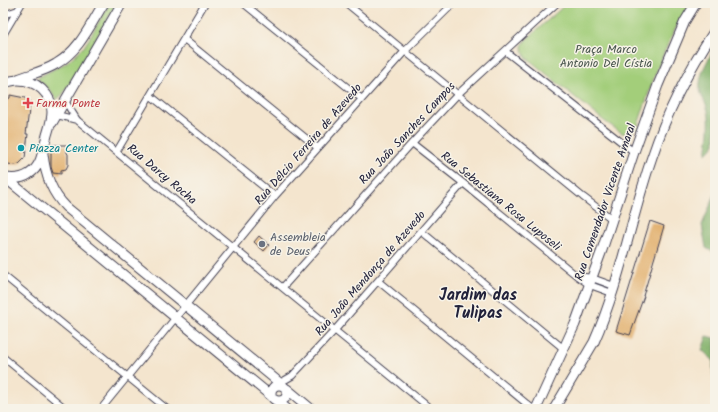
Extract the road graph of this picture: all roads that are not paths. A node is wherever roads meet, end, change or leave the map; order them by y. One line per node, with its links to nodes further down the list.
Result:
1 (22, 3): 10 (street)
2 (104, 3): 17 (street)
3 (122, 3): 22 (street)
4 (205, 3): 14 (street)
5 (243, 3): 21 (street)
6 (346, 3): 16 (street)
7 (557, 3): 15 (street, Rua João Sanches Campos)
8 (696, 3): 29 (street, Rua Comendador Vicente Amaral)
9 (451, 4): 16 (street, Rua Délcio Ferreira de Azevedo)
10 (18, 10): 11 (street); 13 (street)
11 (3, 15)
12 (715, 30): 42 (street)
13 (3, 35)
14 (184, 39): 20 (street); 27 (street)
15 (505, 51): 19 (street, Rua João Sanches Campos); 29 (street)
16 (405, 52): 19 (street); 21 (street, Rua Délcio Ferreira de Azevedo)
17 (17, 80): 18 (street); 25 (street)
18 (3, 82)
19 (458, 94): 26 (street, Rua João Sanches Campos); 34 (street)
20 (151, 96): 28 (street); 33 (street)
21 (362, 99): 27 (street, Rua Délcio Ferreira de Azevedo)
22 (65, 101): 23 (street); 24 (street, Rua Darcy Rocha)
23 (57, 115): 24 (street, Rua Darcy Rocha); 25 (street)
24 (77, 120): 28 (street, Rua Darcy Rocha)
25 (50, 128): 30 (street)
26 (412, 143): 32 (street, Rua Sebastiana Rosa Luposeli); 41 (street, Rua João Sanches Campos)
27 (318, 148): 33 (street, Rua Délcio Ferreira de Azevedo)
28 (117, 151): 36 (street, Rua Darcy Rocha)
29 (634, 152): 34 (street, Rua Comendador Vicente Amaral)
30 (43, 154): 31 (street); 43 (street)
31 (4, 177): 44 (street)
32 (463, 183): 35 (street, Rua João Mendonça de Azevedo); 38 (street, Rua Sebastiana Rosa Luposeli)
33 (275, 196): 36 (street, Rua Délcio Ferreira de Azevedo)
34 (612, 219): 40 (street, Rua Comendador Vicente Amaral)
35 (421, 231): 39 (street, Rua João Mendonça de Azevedo); 46 (street)
36 (233, 247): 41 (street, Rua Darcy Rocha); 43 (street, Rua Délcio Ferreira de Azevedo)
37 (3, 275): 48 (street)
38 (577, 276): 40 (street); 40 (street, Rua Sebastiana Rosa Luposeli)
39 (378, 281): 45 (street, Rua João Mendonça de Azevedo); 58 (street)
40 (590, 285): 42 (street); 46 (street, Rua Comendador Vicente Amaral)
41 (283, 287): 45 (street, Rua Darcy Rocha)
42 (613, 290): 59 (street)
43 (186, 306): 44 (street, Rua Délcio Ferreira de Azevedo); 50 (street)
44 (176, 318): 48 (street, Rua Délcio Ferreira de Azevedo); 51 (street)
45 (335, 330): 49 (street, Rua João Mendonça de Azevedo); 57 (street, Rua Darcy Rocha)
46 (564, 349): 58 (street, Rua Comendador Vicente Amaral)
47 (3, 357): 52 (street)
48 (128, 376): 53 (street, Rua Délcio Ferreira de Azevedo); 54 (street)
49 (292, 376): 50 (street, Rua João Mendonça de Azevedo); 50 (street, Rua João Mendonça de Azevedo)
50 (283, 388): 51 (street); 51 (street); 56 (street)
51 (274, 398): 55 (street)
52 (66, 409)
53 (101, 409)
54 (167, 409)
55 (287, 409)
56 (311, 409)
57 (431, 409)
58 (534, 409)
59 (554, 409)

